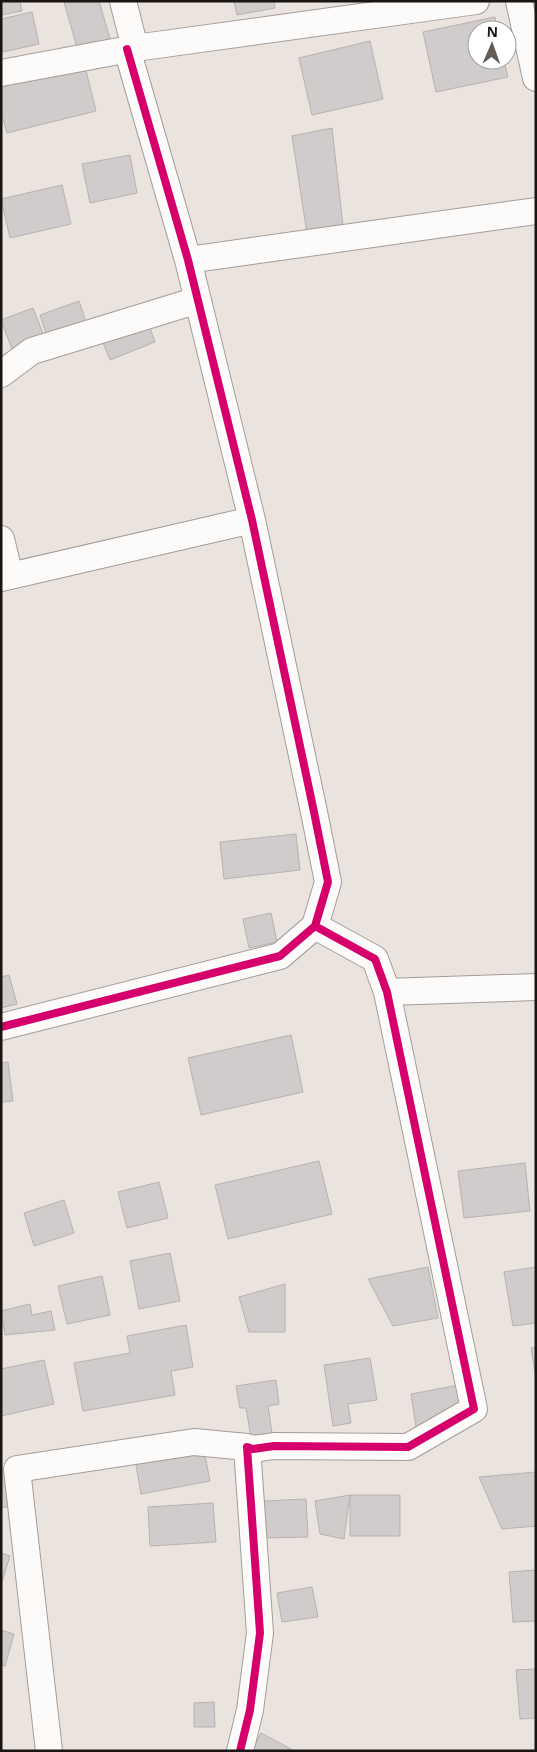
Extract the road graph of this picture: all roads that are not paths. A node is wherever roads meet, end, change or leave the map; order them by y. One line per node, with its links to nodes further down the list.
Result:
1 (123, 1): 4 (street)
2 (476, 1): 4 (street)
3 (519, 1): 6 (street)
4 (131, 49): 5 (street); 8 (street)
5 (1, 72)
6 (536, 78)
7 (536, 211): 8 (street)
8 (188, 260): 9 (street)
9 (198, 300): 10 (street); 11 (street)
10 (1, 374)
11 (252, 520): 13 (street); 14 (street)
12 (1, 539): 13 (street)
13 (6, 577)
14 (315, 926): 16 (street); 17 (street)
15 (536, 987): 16 (street)
16 (387, 992): 18 (street)
17 (1, 1027)
18 (247, 1447): 19 (street); 20 (street)
19 (49, 1751)
20 (240, 1751)

